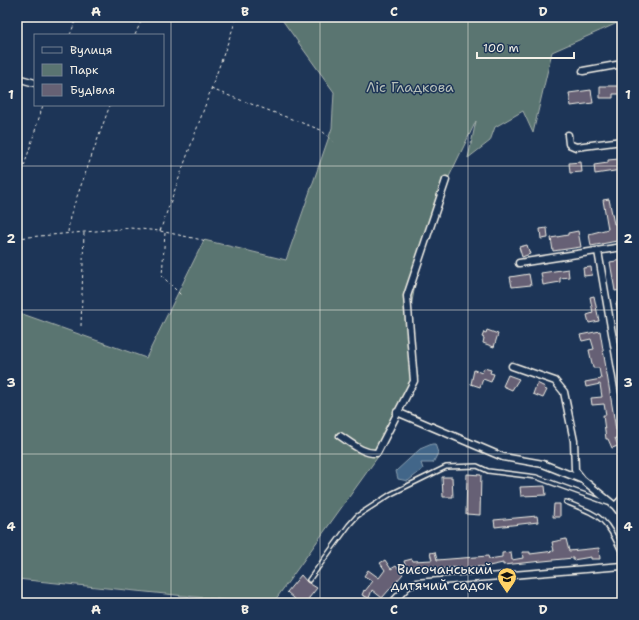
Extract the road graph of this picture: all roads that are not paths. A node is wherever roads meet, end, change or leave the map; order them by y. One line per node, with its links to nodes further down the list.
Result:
1 (622, 64): 2 (street)
2 (583, 71)
3 (17, 78): 4 (street)
4 (34, 83)
5 (568, 135): 6 (street)
6 (622, 141)
7 (446, 180): 15 (street)
8 (622, 247): 9 (street)
9 (598, 251): 10 (street); 12 (street)
10 (519, 263)
11 (622, 342): 12 (street)
12 (614, 343): 14 (street)
13 (512, 366): 17 (street)
14 (622, 392)
15 (397, 412): 16 (street); 17 (street)
16 (340, 436)
17 (582, 480): 20 (street)
18 (622, 498): 20 (street)
19 (566, 502): 22 (lane)
20 (616, 506): 21 (street); 24 (lane)
21 (622, 515)
22 (622, 553)
23 (622, 566): 25 (street)
24 (309, 580)
25 (392, 603)

